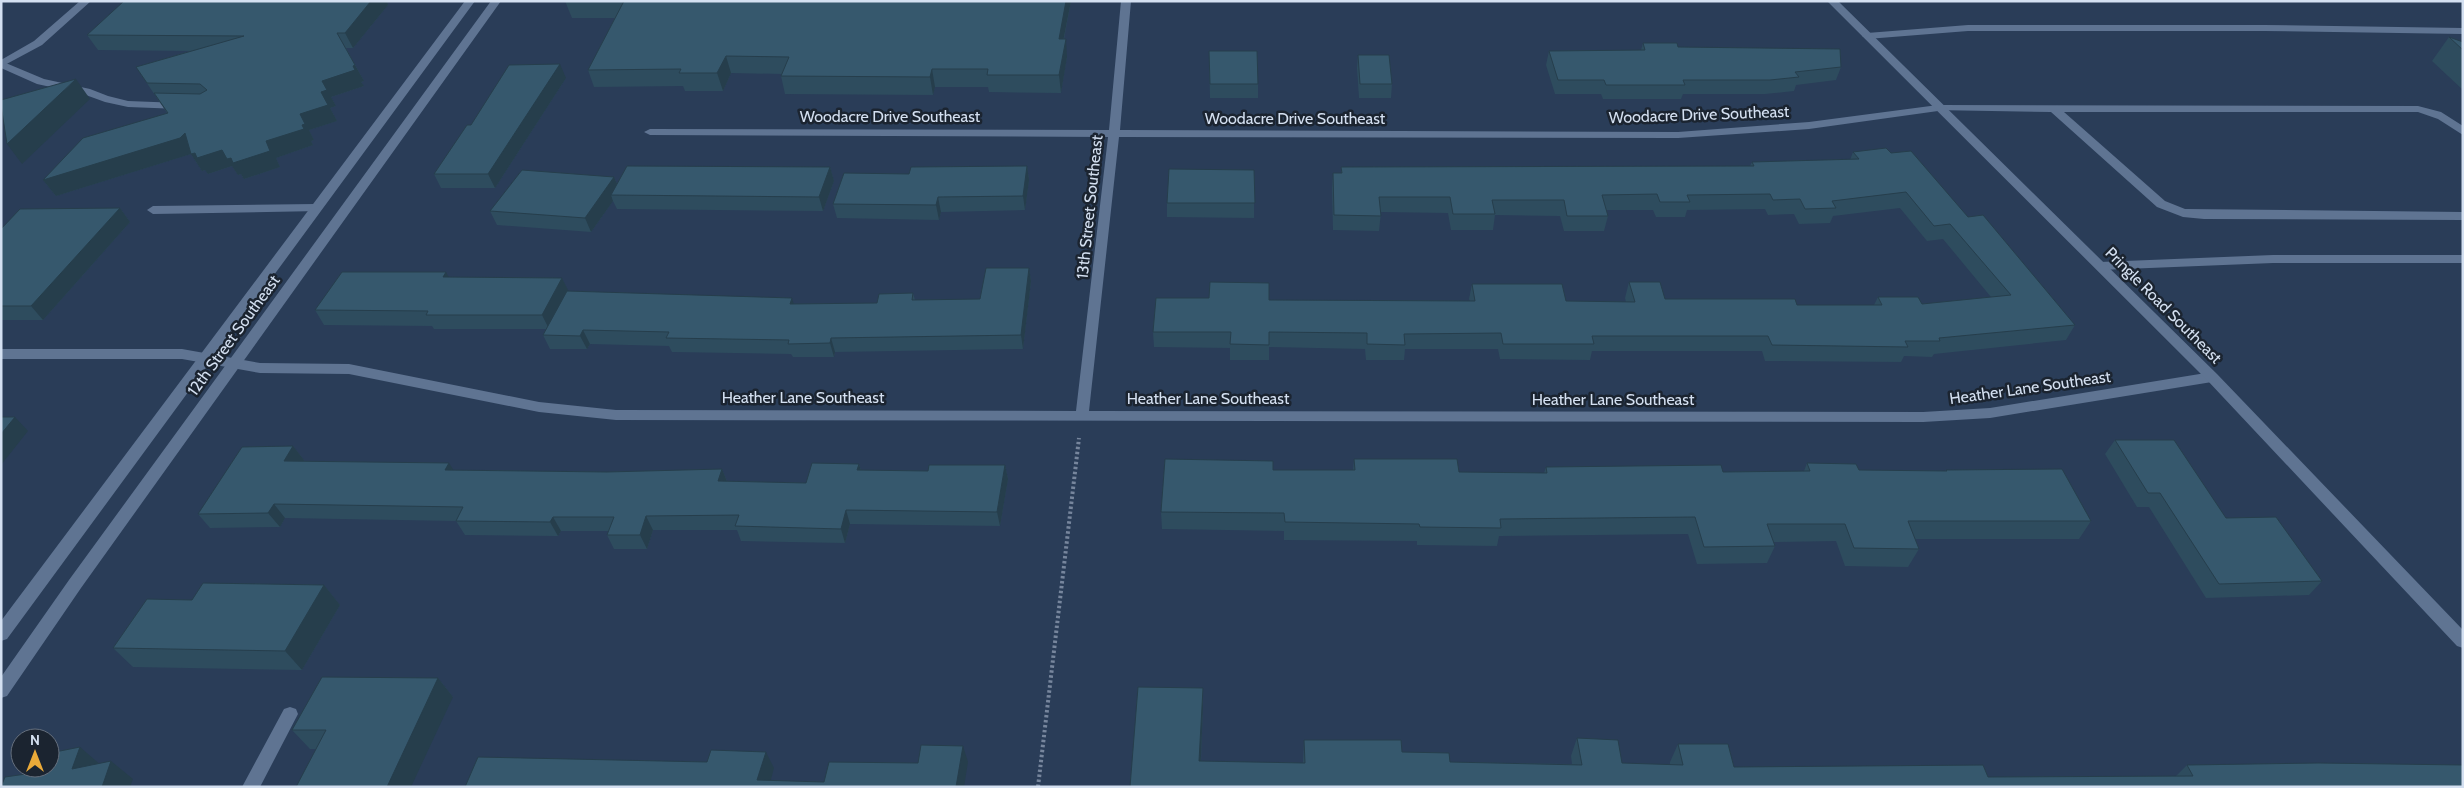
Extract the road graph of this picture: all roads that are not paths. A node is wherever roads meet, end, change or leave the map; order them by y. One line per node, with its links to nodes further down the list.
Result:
1 (86, 1): 8 (street)
2 (470, 1): 15 (street, 12th Street Southeast)
3 (496, 1): 22 (street, 12th Street Southeast)
4 (1126, 1): 14 (street, 13th Street Southeast)
5 (1832, 1): 7 (street, Pringle Road Southeast)
6 (2463, 31): 7 (street)
7 (1867, 36): 10 (street, Pringle Road Southeast)
8 (1, 64): 9 (street)
9 (194, 106)
10 (1938, 108): 11 (street, Woodacre Drive Southeast); 14 (street, Woodacre Drive Southeast); 19 (street, Pringle Road Southeast)
11 (2054, 108): 13 (street, Woodacre Drive Southeast); 17 (lane)
12 (650, 132): 14 (street, Woodacre Drive Southeast)
13 (2463, 132)
14 (1114, 133): 24 (street, 13th Street Southeast)
15 (316, 208): 16 (street); 21 (street, 12th Street Southeast)
16 (153, 210)
17 (2463, 216)
18 (2463, 259): 19 (street)
19 (2100, 266): 23 (street, Pringle Road Southeast)
20 (1, 354): 21 (street, Heather Lane Southeast)
21 (206, 358): 22 (street, Heather Lane Southeast); 25 (street, 12th Street Southeast)
22 (235, 363): 24 (street, Heather Lane Southeast); 27 (street, 12th Street Southeast)
23 (2212, 377): 24 (street, Heather Lane Southeast); 26 (street, Pringle Road Southeast)
24 (1082, 415)
25 (1, 634)
26 (2463, 641)
27 (1, 691)
28 (290, 714): 29 (street)
29 (252, 787)

